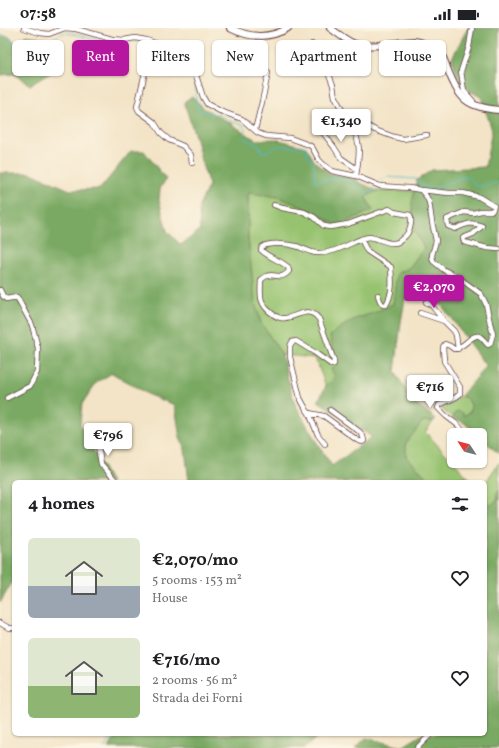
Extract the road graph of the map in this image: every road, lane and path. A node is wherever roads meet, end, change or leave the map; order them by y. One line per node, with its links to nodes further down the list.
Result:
1 (24, 28): 6 (street)
2 (230, 28): 3 (main road)
3 (288, 28)
4 (330, 28): 12 (main road)
5 (472, 28): 12 (street)
6 (58, 30): 7 (street)
7 (139, 40)
8 (144, 76): 18 (street)
9 (196, 76): 16 (street)
10 (267, 76): 16 (street)
11 (329, 76): 15 (street)
12 (473, 105): 13 (main road)
13 (496, 110)
14 (317, 121): 19 (street)
15 (352, 126): 17 (street); 19 (street)
16 (255, 130): 20 (street)
17 (427, 135)
18 (192, 163)
19 (357, 169): 20 (street)
20 (356, 176): 21 (street)
21 (421, 190): 24 (street); 30 (street)
22 (274, 205): 23 (street)
23 (361, 239): 26 (street); 33 (street)
24 (499, 249)
25 (0, 290): 31 (street)
26 (378, 295)
27 (426, 302): 29 (street)
28 (420, 313): 29 (street)
29 (444, 320): 30 (street)
30 (458, 349): 34 (street)
31 (7, 398)
32 (330, 410): 33 (street)
33 (309, 413): 36 (street)
34 (460, 428)
35 (96, 433): 37 (street)
36 (325, 444)
37 (116, 480)
38 (0, 623): 39 (street)
39 (12, 628)
40 (429, 736): 41 (street)
41 (417, 748)

